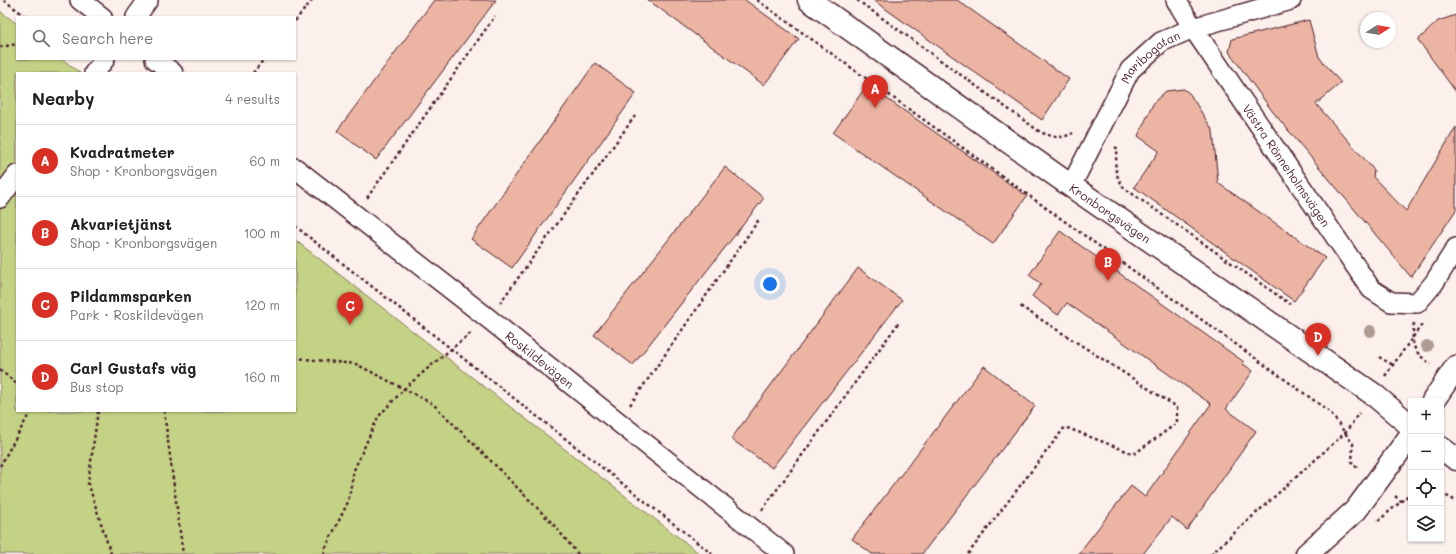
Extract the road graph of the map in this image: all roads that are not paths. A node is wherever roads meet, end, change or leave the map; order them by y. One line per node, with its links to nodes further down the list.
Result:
1 (80, 0): 6 (street)
2 (148, 0): 7 (street)
3 (809, 0): 15 (street, Kronborgsvägen)
4 (1176, 0): 8 (street, Västra Rönneholmsvägen)
5 (1290, 0): 8 (street, Maribogatan)
6 (101, 16)
7 (137, 16)
8 (1193, 28): 15 (street, Maribogatan); 17 (street, Västra Rönneholmsvägen)
9 (104, 60): 11 (street)
10 (156, 60): 12 (street)
11 (95, 72)
12 (172, 72)
13 (296, 169): 24 (street, Roskildevägen)
14 (16, 176): 16 (street)
15 (1071, 186): 20 (street, Kronborgsvägen)
16 (0, 198)
17 (1456, 248)
18 (1456, 367): 19 (street)
19 (1436, 398)
20 (1408, 423)
21 (1408, 438): 25 (street)
22 (1444, 450): 23 (street)
23 (1456, 458)
24 (784, 554)
25 (1307, 554)

